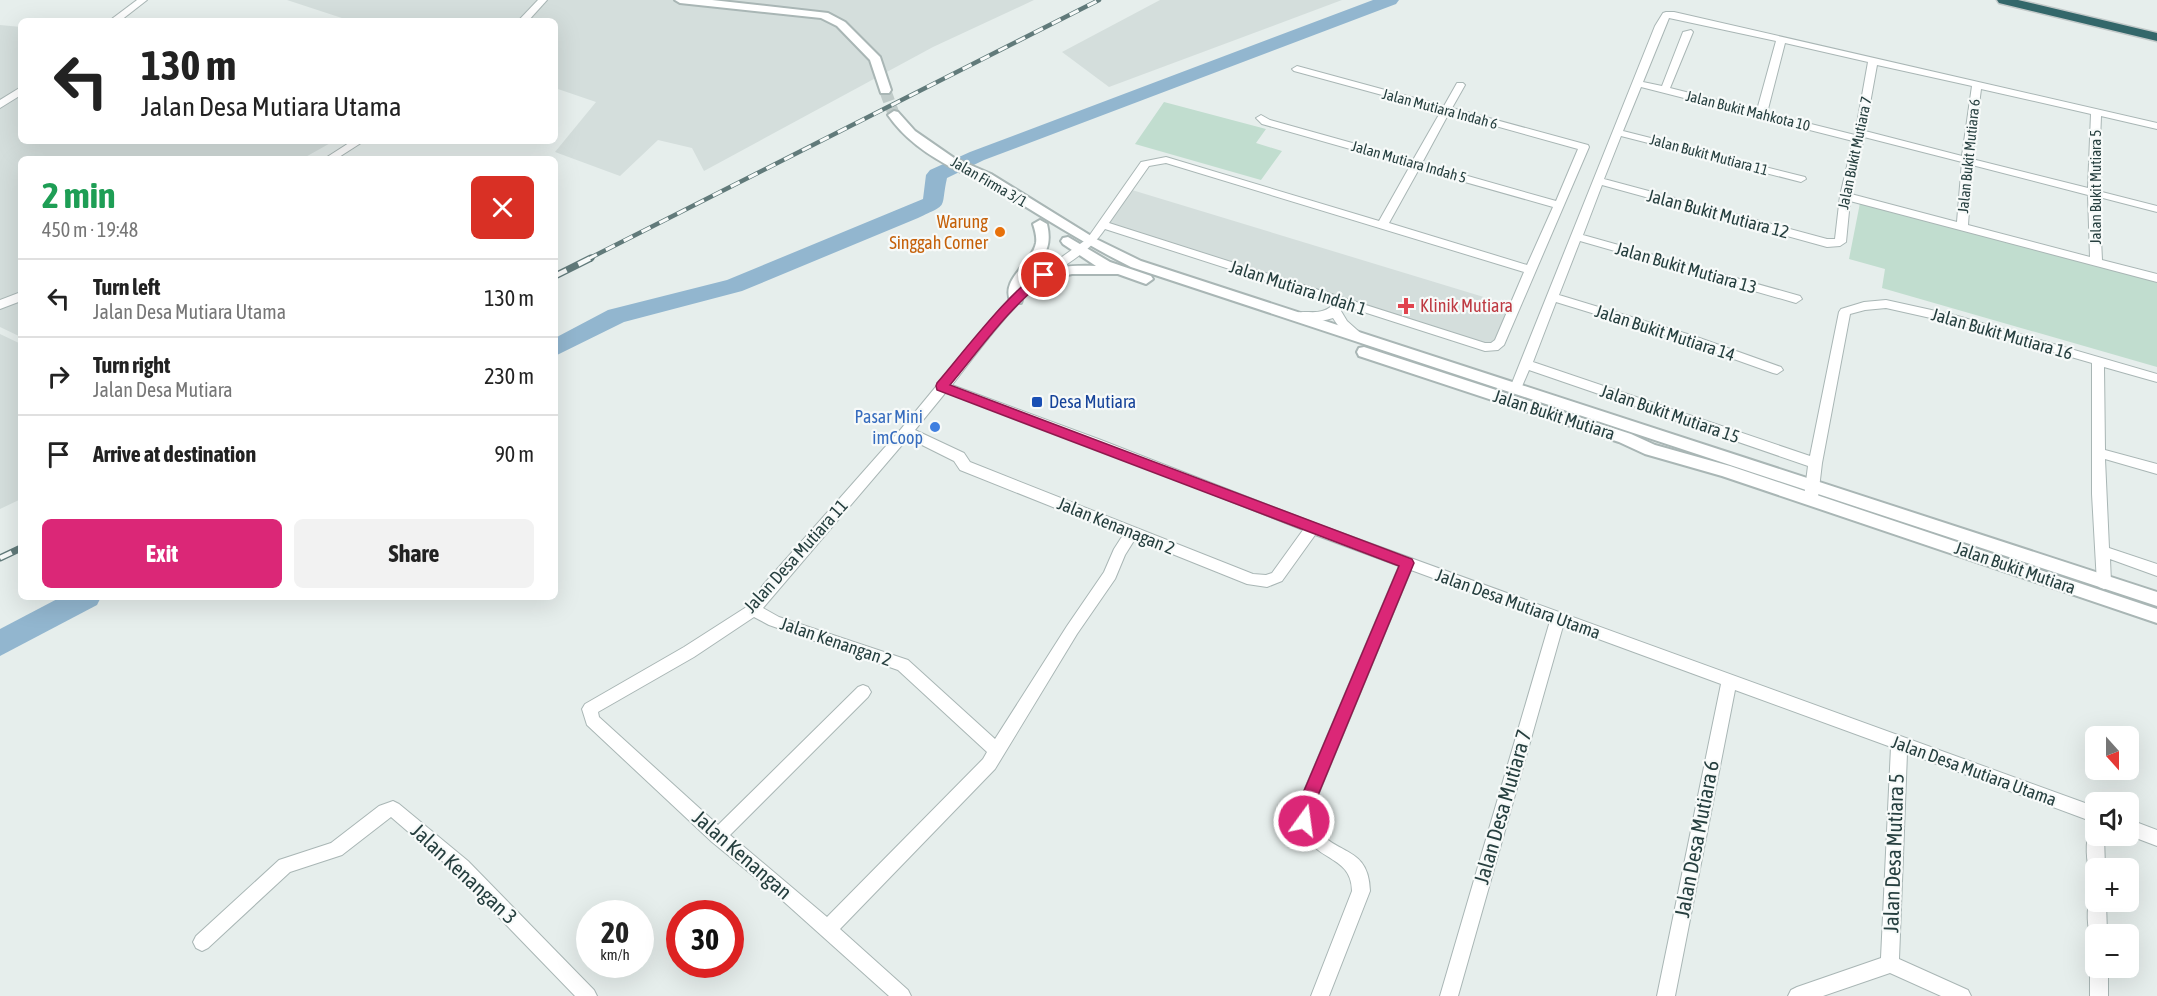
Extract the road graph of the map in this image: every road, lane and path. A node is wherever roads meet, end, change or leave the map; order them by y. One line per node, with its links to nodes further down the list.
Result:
1 (143, 0): 6 (street)
2 (543, 0): 7 (street)
3 (680, 0): 17 (street)
4 (2004, 0): 10 (highway)
5 (2031, 0): 8 (highway)
6 (118, 18)
7 (526, 18)
8 (2157, 30)
9 (1688, 32): 18 (street)
10 (2157, 37)
11 (1781, 40): 12 (street); 14 (street); 23 (street)
12 (1873, 61): 16 (street); 28 (street, Jalan Bukit Mutiara 7)
13 (1297, 69): 21 (street, Jalan Mutiara Indah 6)
14 (1637, 83): 18 (street, Jalan Bukit Mahkota 10); 27 (street)
15 (1460, 85): 21 (street)
16 (1977, 85): 22 (street); 31 (street, Jalan Bukit Mutiara 6)
17 (885, 90)
18 (1665, 90): 23 (street, Jalan Bukit Mahkota 10)
19 (18, 92): 20 (street)
20 (0, 105)
21 (1446, 111): 32 (street); 38 (street, Jalan Mutiara Indah 6)
22 (2096, 112): 26 (street); 36 (street, Jalan Bukit Mutiara 5)
23 (1761, 115): 28 (street, Jalan Bukit Mahkota 10)
24 (894, 116): 33 (street, Jalan Firma 3/1)
25 (1262, 118): 32 (street, Jalan Mutiara Indah 5)
26 (2157, 126)
27 (1617, 132): 34 (street, Jalan Bukit Mutiara 11); 35 (street)
28 (1860, 136): 31 (street, Jalan Bukit Mahkota 10); 37 (street, Jalan Bukit Mutiara 7)
29 (354, 144): 30 (street)
30 (334, 156)
31 (1966, 160): 36 (street, Jalan Bukit Mahkota 10); 43 (street, Jalan Bukit Mutiara 6)
32 (1416, 164): 38 (street, Jalan Mutiara Indah 5); 41 (street)
33 (972, 174): 40 (street, Jalan Bukit Mutiara); 46 (street, Jalan Firma 3/1)
34 (1801, 180)
35 (1599, 181): 44 (street); 45 (street, Jalan Bukit Mutiara 12)
36 (2093, 192): 39 (street, Jalan Bukit Mahkota 10); 47 (street, Jalan Bukit Mutiara 5)
37 (1845, 196): 43 (street); 45 (street, Jalan Bukit Mutiara 7)
38 (1559, 205): 48 (street)
39 (2157, 208)
40 (1040, 224): 46 (street, Jalan Bukit Mutiara); 55 (street)
41 (1383, 224): 42 (street, Jalan Desa Mutiara 11); 48 (street, Jalan Desa Mutiara 11)
42 (1103, 225): 46 (street, Jalan Desa Mutiara 11); 57 (street, Jalan Mutiara Indah 1)
43 (1962, 226): 47 (street)
44 (1575, 236): 53 (street); 54 (street, Jalan Bukit Mutiara 13)
45 (1838, 243)
46 (1086, 245): 49 (street, Jalan Bukit Mutiara); 50 (street, Jalan Desa Mutiara 11); 58 (street, Jalan Bukit Mutiara)
47 (2096, 262): 51 (street)
48 (1531, 270): 57 (street, Jalan Mutiara Indah 1)
49 (1123, 271): 50 (street); 65 (street, Jalan Bukit Mutiara)
50 (1044, 275): 55 (street, Jalan Desa Mutiara 11)
51 (2157, 278)
52 (18, 297): 56 (street)
53 (1552, 297): 61 (street); 62 (street, Jalan Bukit Mutiara 14)
54 (1796, 299)
55 (1016, 300): 64 (street, Jalan Desa Mutiara 11)
56 (0, 305)
57 (1339, 307): 58 (street); 59 (street)
58 (1293, 316): 59 (street, Jalan Bukit Mutiara)
59 (1361, 339): 66 (street, Jalan Bukit Mutiara)
60 (2098, 362): 63 (street, Jalan Bukit Mutiara 16); 69 (street); 70 (street, Jalan Bukit Mutiara 16)
61 (1526, 364): 66 (street); 70 (street, Jalan Bukit Mutiara 15)
62 (1777, 370)
63 (2157, 378)
64 (942, 386): 68 (street, Jalan Desa Mutiara 11); 73 (street, Jalan Desa Mutiara Utama)
65 (1471, 388): 66 (street); 67 (street, Jalan Bukit Mutiara)
66 (1516, 388): 67 (street); 72 (street, Jalan Bukit Mutiara)
67 (1550, 414): 72 (street, Jalan Bukit Mutiara)
68 (906, 432): 74 (street, Jalan Kenanagan 2); 80 (street, Jalan Desa Mutiara 11)
69 (2100, 453): 71 (street); 75 (street)
70 (1815, 463): 72 (street)
71 (2157, 469)
72 (1811, 493): 78 (street, Jalan Bukit Mutiara); 81 (street, Jalan Bukit Mutiara)
73 (1312, 528): 74 (street, Jalan Kenanagan 2); 76 (street, Jalan Desa Mutiara Utama)
74 (1132, 533): 87 (street)
75 (2102, 551): 77 (street); 78 (street)
76 (1407, 563): 82 (street, Jalan Desa Mutiara Utama); 98 (street)
77 (2157, 570)
78 (2104, 583): 79 (street, Jalan Bukit Mutiara)
79 (2157, 600)
80 (753, 610): 85 (street, Jalan Desa Mutiara 11); 87 (street, Jalan Kenangan 2)
81 (2157, 616)
82 (1558, 618): 83 (street, Jalan Desa Mutiara Utama); 99 (street, Jalan Desa Mutiara 7)
83 (1730, 681): 86 (street, Jalan Desa Mutiara Utama); 100 (street, Jalan Desa Mutiara 6)
84 (862, 692): 90 (street)
85 (590, 709): 90 (street, Jalan Kenangan)
86 (1899, 743): 88 (street, Jalan Desa Mutiara Utama); 94 (street, Jalan Desa Mutiara 5)
87 (996, 750): 92 (street)
88 (2085, 811)
89 (2139, 831): 91 (street)
90 (718, 836): 92 (street, Jalan Kenangan)
91 (2157, 838)
92 (828, 929): 97 (street, Jalan Kenangan)
93 (202, 942): 96 (street, Jalan Kenangan 3)
94 (1890, 964): 101 (street); 102 (street)
95 (2099, 978): 103 (street)
96 (588, 996)
97 (902, 996)
98 (1320, 996)
99 (1449, 996)
100 (1665, 996)
101 (1797, 996)
102 (1962, 996)
103 (2099, 996)

